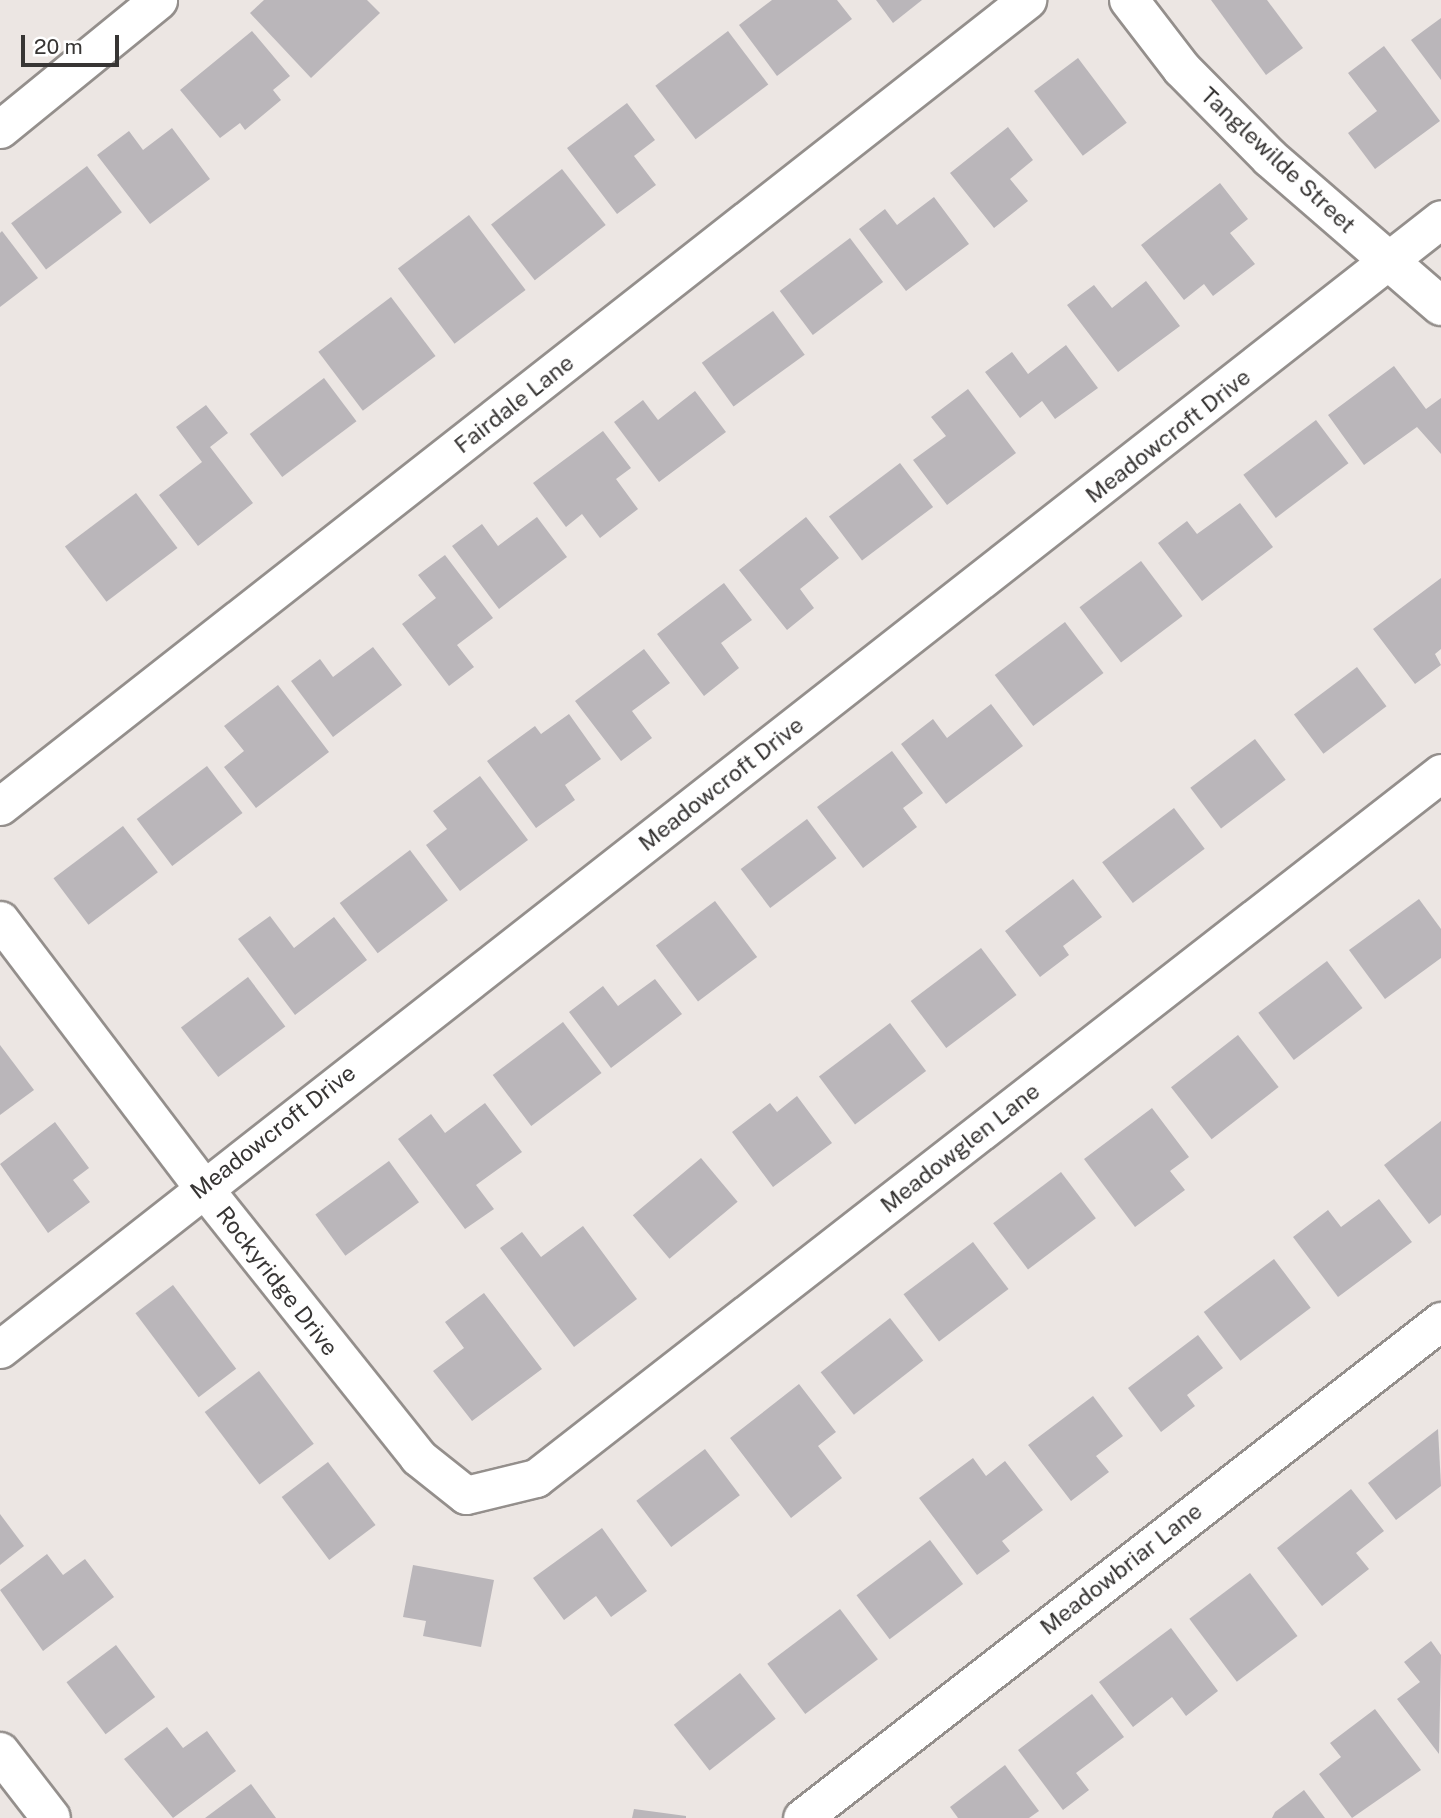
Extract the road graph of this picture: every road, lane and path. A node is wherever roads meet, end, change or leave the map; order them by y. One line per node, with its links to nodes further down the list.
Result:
1 (158, 0): 4 (street)
2 (1027, 0): 9 (street, Fairdale Lane)
3 (1129, 0): 6 (street, Tanglewilde Street)
4 (0, 129)
5 (1441, 219): 6 (street, Meadowcroft Drive)
6 (1389, 260): 7 (street, Tanglewilde Street); 11 (street, Meadowcroft Drive)
7 (1441, 306)
8 (1441, 773): 14 (street, Meadowglen Lane)
9 (0, 806)
10 (0, 920): 11 (street, Rockyridge Drive)
11 (202, 1186): 13 (street, Meadowcroft Drive); 14 (street, Rockyridge Drive)
12 (1441, 1321): 17 (street, Meadowbriar Lane)
13 (0, 1349)
14 (466, 1495)
15 (0, 1752): 16 (street)
16 (51, 1818)
17 (802, 1818)

